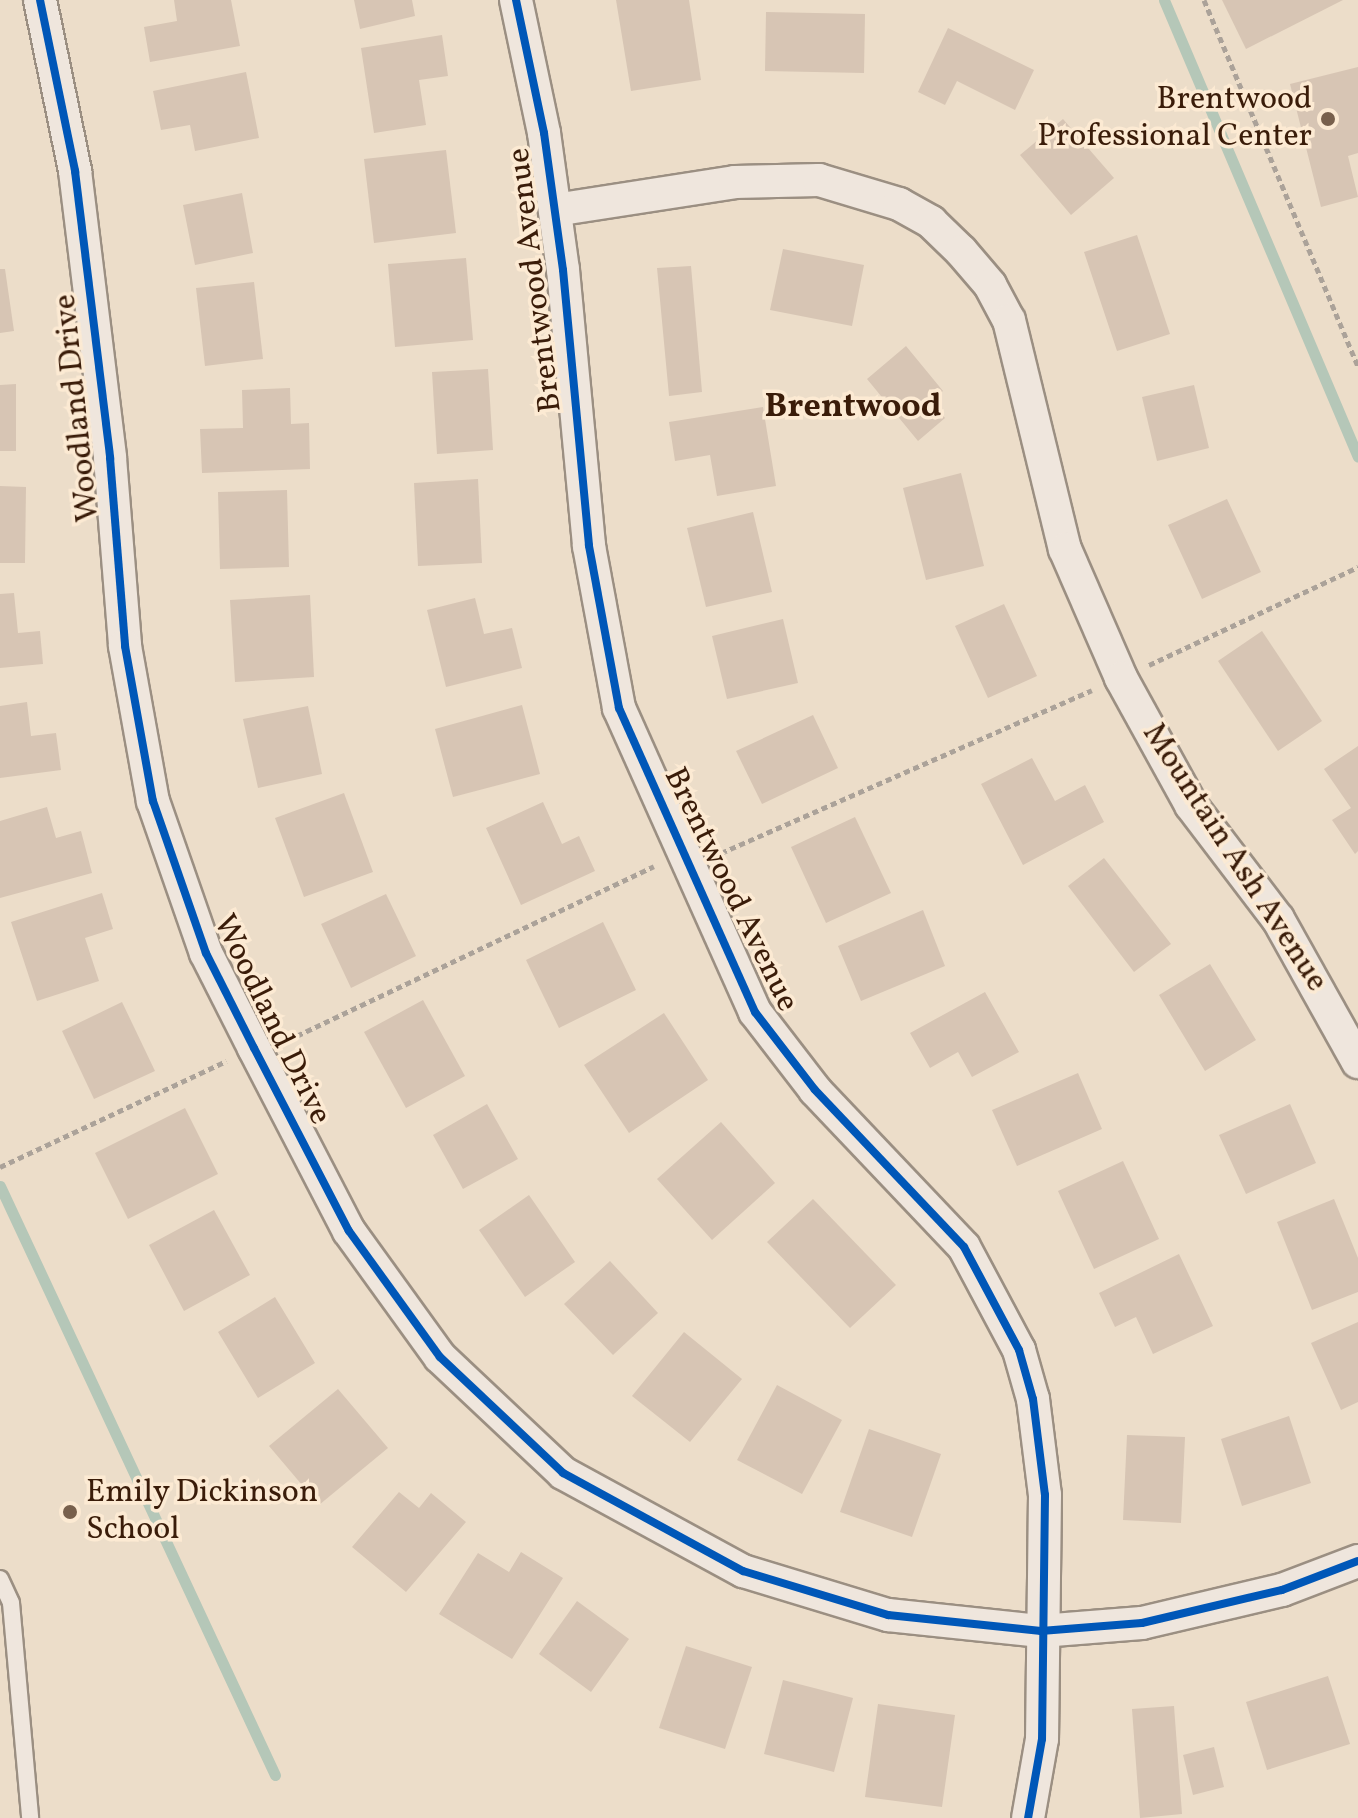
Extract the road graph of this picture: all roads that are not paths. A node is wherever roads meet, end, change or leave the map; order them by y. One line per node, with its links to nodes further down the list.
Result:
1 (40, 0): 7 (street, Woodland Drive)
2 (516, 0): 3 (street, Brentwood Avenue)
3 (555, 210): 4 (street, Mountain Ash Avenue); 7 (street, Brentwood Avenue)
4 (1358, 1062)
5 (1358, 1561): 7 (street, Woodland Drive)
6 (0, 1579): 8 (lane)
7 (1041, 1631): 9 (street, Brentwood Avenue)
8 (30, 1818)
9 (1028, 1818)

